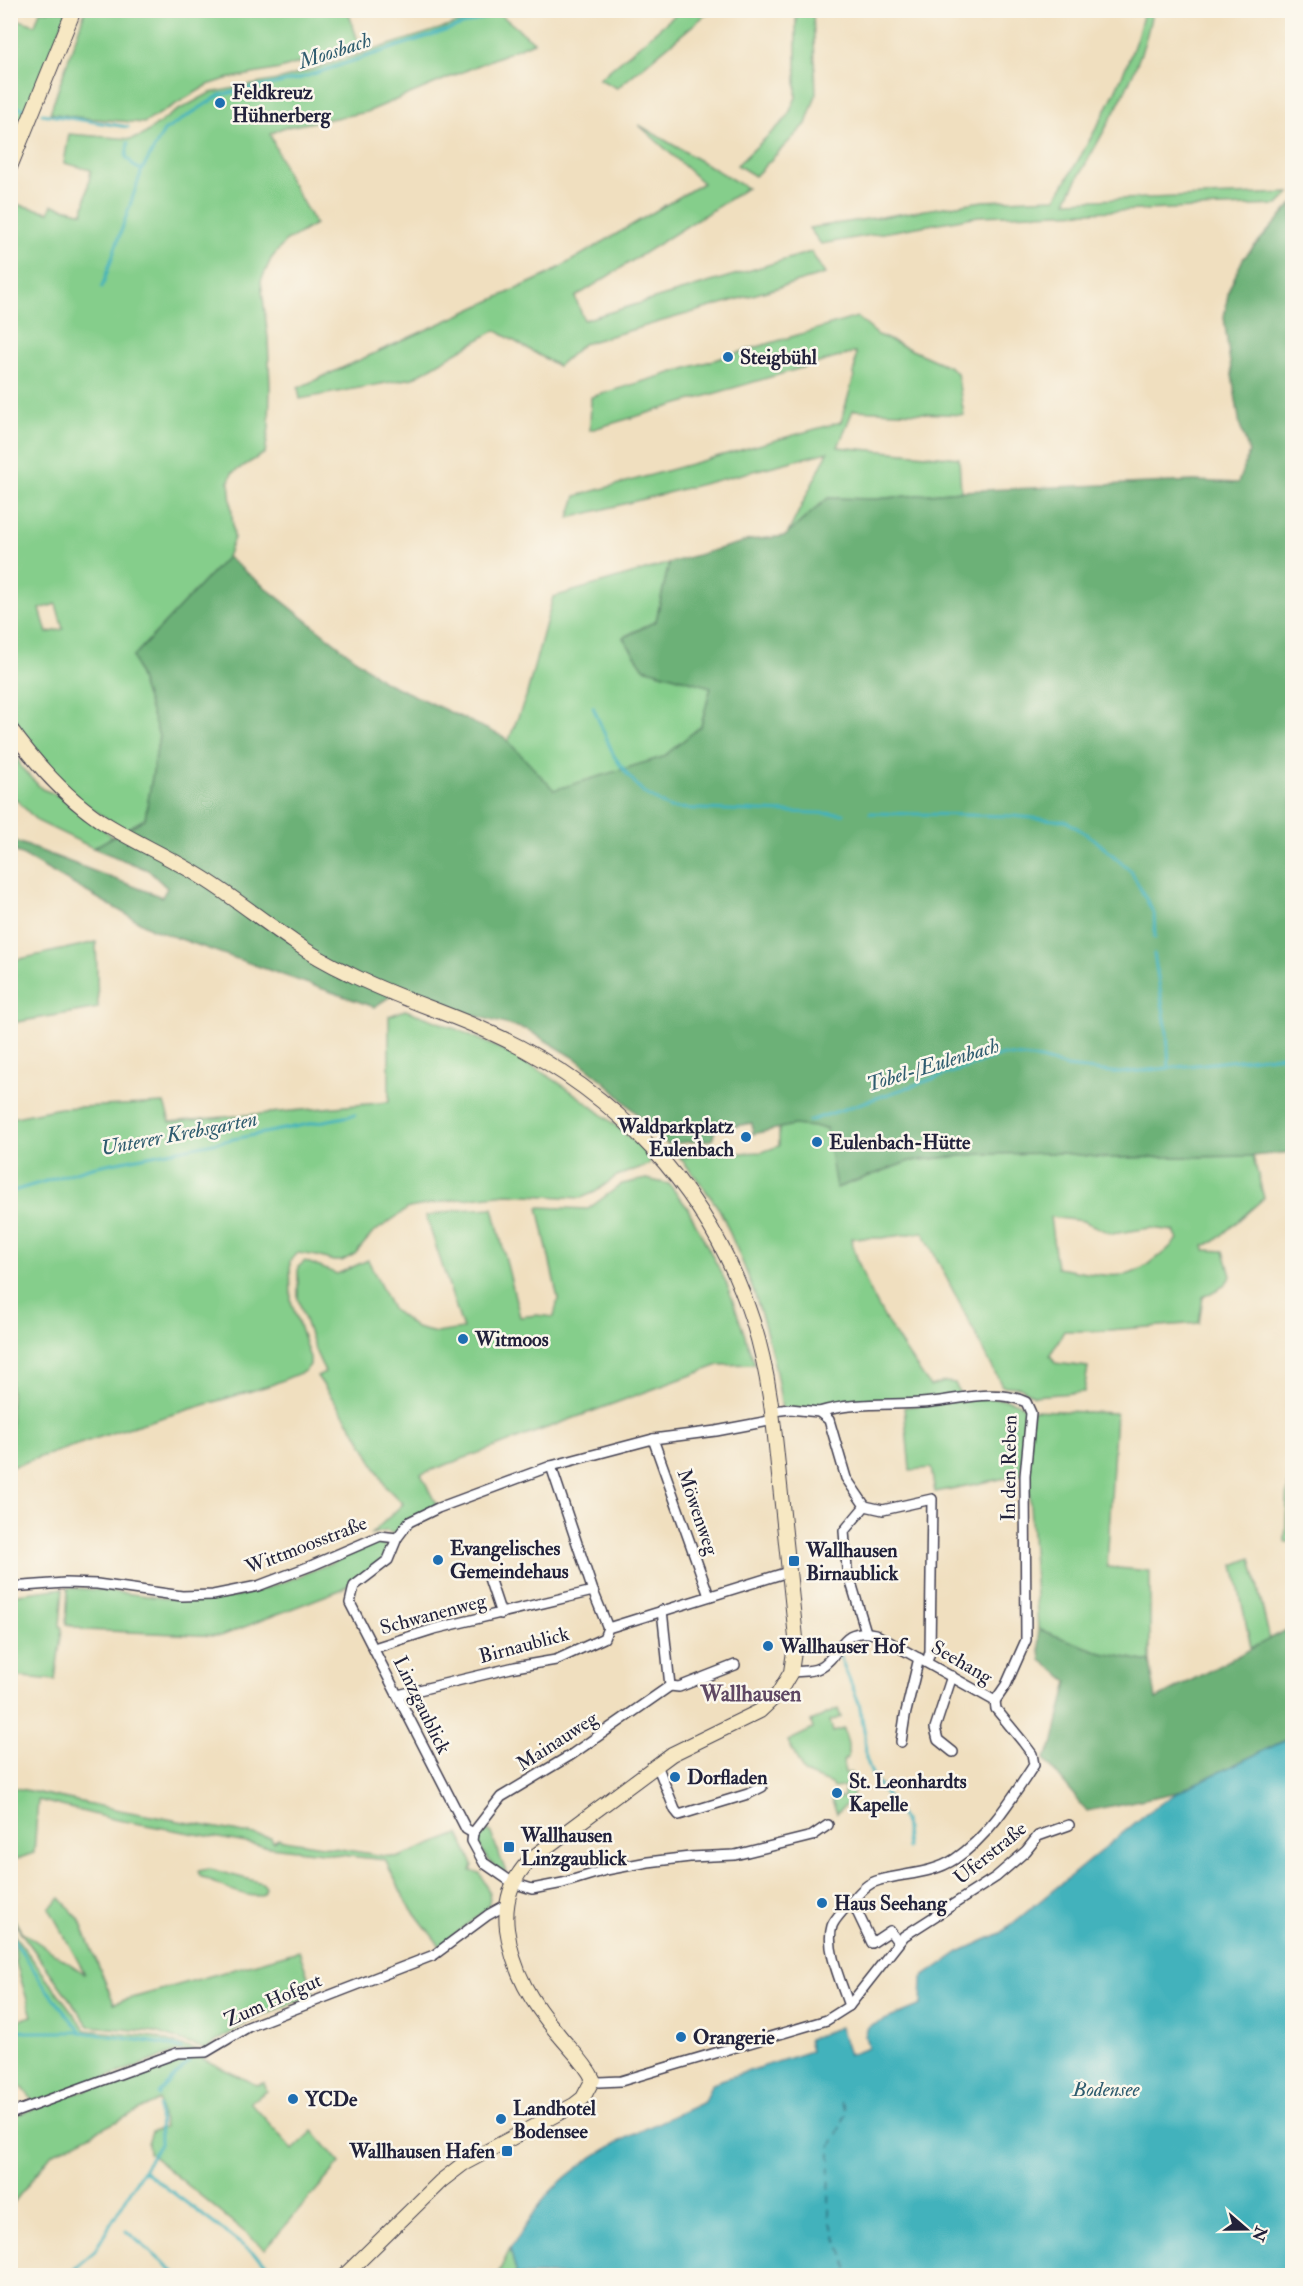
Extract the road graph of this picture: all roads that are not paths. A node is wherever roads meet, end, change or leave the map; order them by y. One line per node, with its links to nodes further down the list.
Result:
1 (74, 10): 2 (main road)
2 (10, 167)
3 (10, 728): 4 (main road)
4 (772, 1410): 5 (street, Wittmoosstraße); 6 (street, Wittmoosstraße); 10 (main road)
5 (819, 1412): 8 (street); 26 (street, In den Reben)
6 (653, 1440): 7 (street, Wittmoosstraße); 14 (street, Möwenweg)
7 (551, 1466): 9 (street, Wittmoosstraße); 13 (street)
8 (864, 1506): 18 (street); 20 (street)
9 (397, 1538): 12 (street, Wittmoosstraße); 19 (street, Linzgaublick)
10 (788, 1572): 14 (street, Birnaublick); 22 (main road)
11 (488, 1575): 16 (street, Schwanenweg)
12 (10, 1587)
13 (592, 1591): 16 (street, Schwanenweg); 17 (street)
14 (709, 1596): 15 (street, Birnaublick)
15 (662, 1610): 17 (street, Birnaublick); 24 (street)
16 (501, 1614): 19 (street, Schwanenweg)
17 (608, 1628): 25 (street, Birnaublick)
18 (866, 1632): 20 (street, Seehang); 22 (street)
19 (374, 1648): 25 (street, Linzgaublick)
20 (923, 1660): 23 (street, Seehang); 27 (street)
21 (735, 1665): 24 (street, Mainauweg)
22 (790, 1672): 29 (main road)
23 (952, 1676): 26 (street, Seehang); 28 (street)
24 (670, 1686): 33 (street, Mainauweg)
25 (398, 1695): 33 (street, Linzgaublick)
26 (995, 1701): 35 (street, Seehang)
27 (901, 1742)
28 (953, 1752)
29 (657, 1765): 30 (street); 34 (main road)
30 (762, 1787)
31 (828, 1825): 34 (street)
32 (1070, 1825): 37 (street, Uferstraße)
33 (473, 1833): 34 (street, Linzgaublick)
34 (513, 1883): 36 (main road)
35 (852, 1901): 37 (street); 38 (street, Seehang)
36 (506, 1905): 39 (main road); 40 (street, Zum Hofgut)
37 (898, 1942): 38 (street, Uferstraße)
38 (849, 2006): 39 (street, Uferstraße)
39 (593, 2079): 41 (main road)
40 (10, 2114)
41 (344, 2276)

